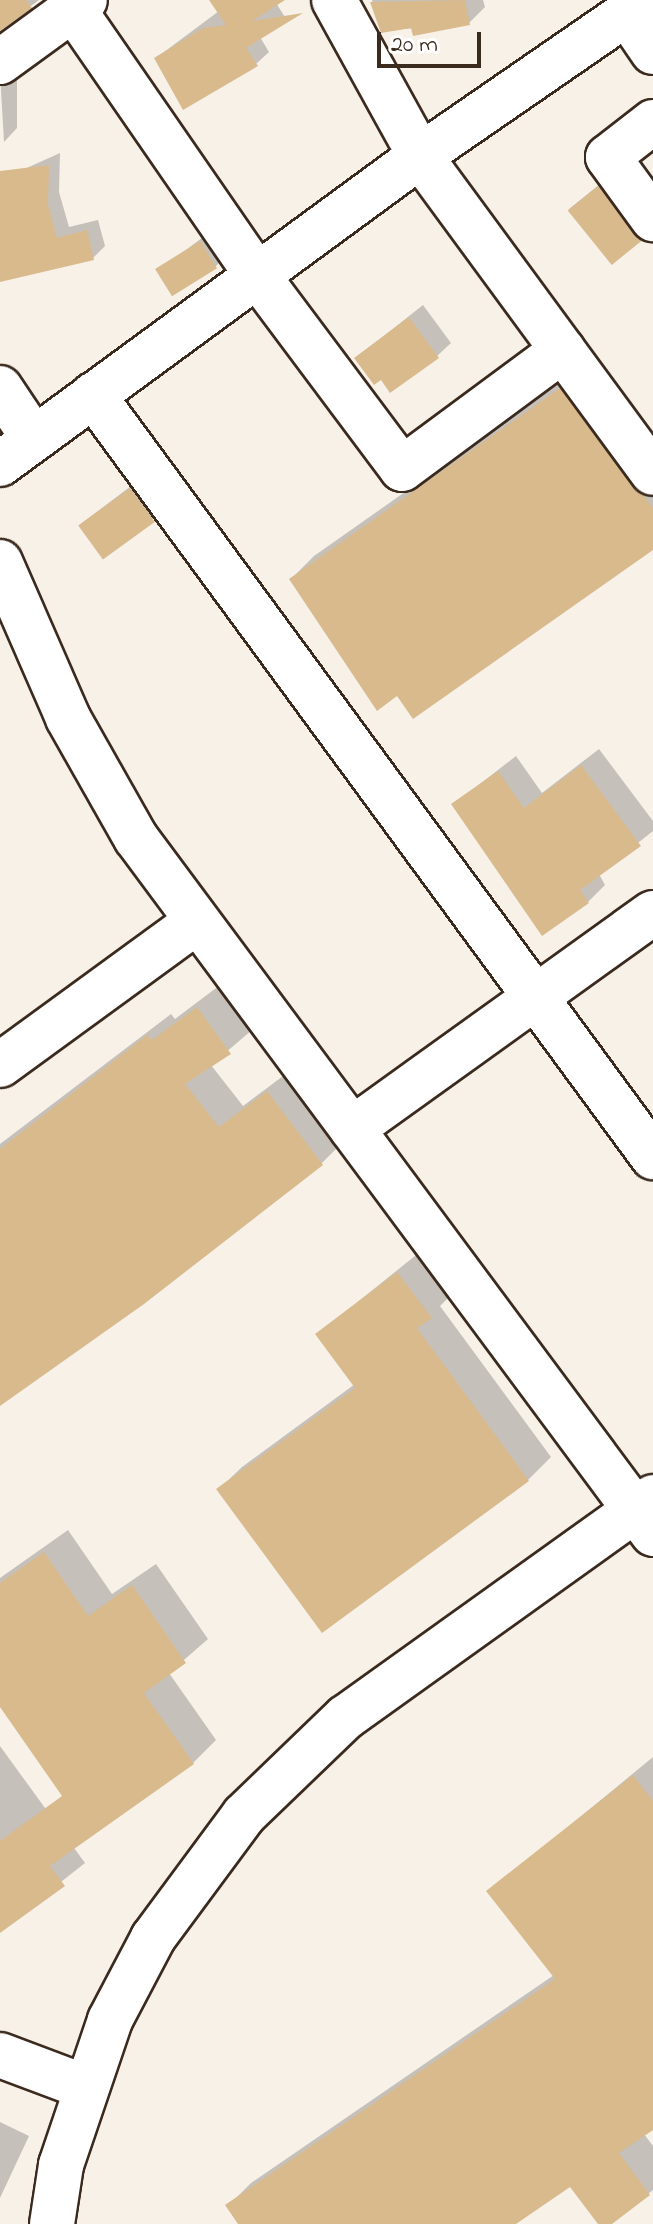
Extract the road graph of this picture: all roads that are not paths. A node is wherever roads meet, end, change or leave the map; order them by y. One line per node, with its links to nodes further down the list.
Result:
1 (334, 0): 7 (street)
2 (79, 5): 5 (street); 9 (street)
3 (636, 7): 4 (street); 7 (street)
4 (653, 52)
5 (0, 62)
6 (653, 122): 8 (street)
7 (420, 156): 9 (street); 10 (street)
8 (653, 219)
9 (257, 275): 10 (street); 12 (street)
10 (563, 350): 15 (street)
11 (0, 388): 13 (street)
12 (93, 395): 13 (street); 19 (street)
13 (34, 439): 14 (street)
14 (0, 464)
15 (653, 473)
16 (0, 562): 18 (street)
17 (653, 913): 19 (street)
18 (196, 922): 20 (street); 21 (street)
19 (534, 998): 21 (street); 22 (street)
20 (0, 1065)
21 (352, 1129): 23 (street)
22 (653, 1157)
23 (647, 1514): 25 (street)
24 (0, 2055): 25 (street)
25 (85, 2087): 26 (street)
26 (52, 2224)

